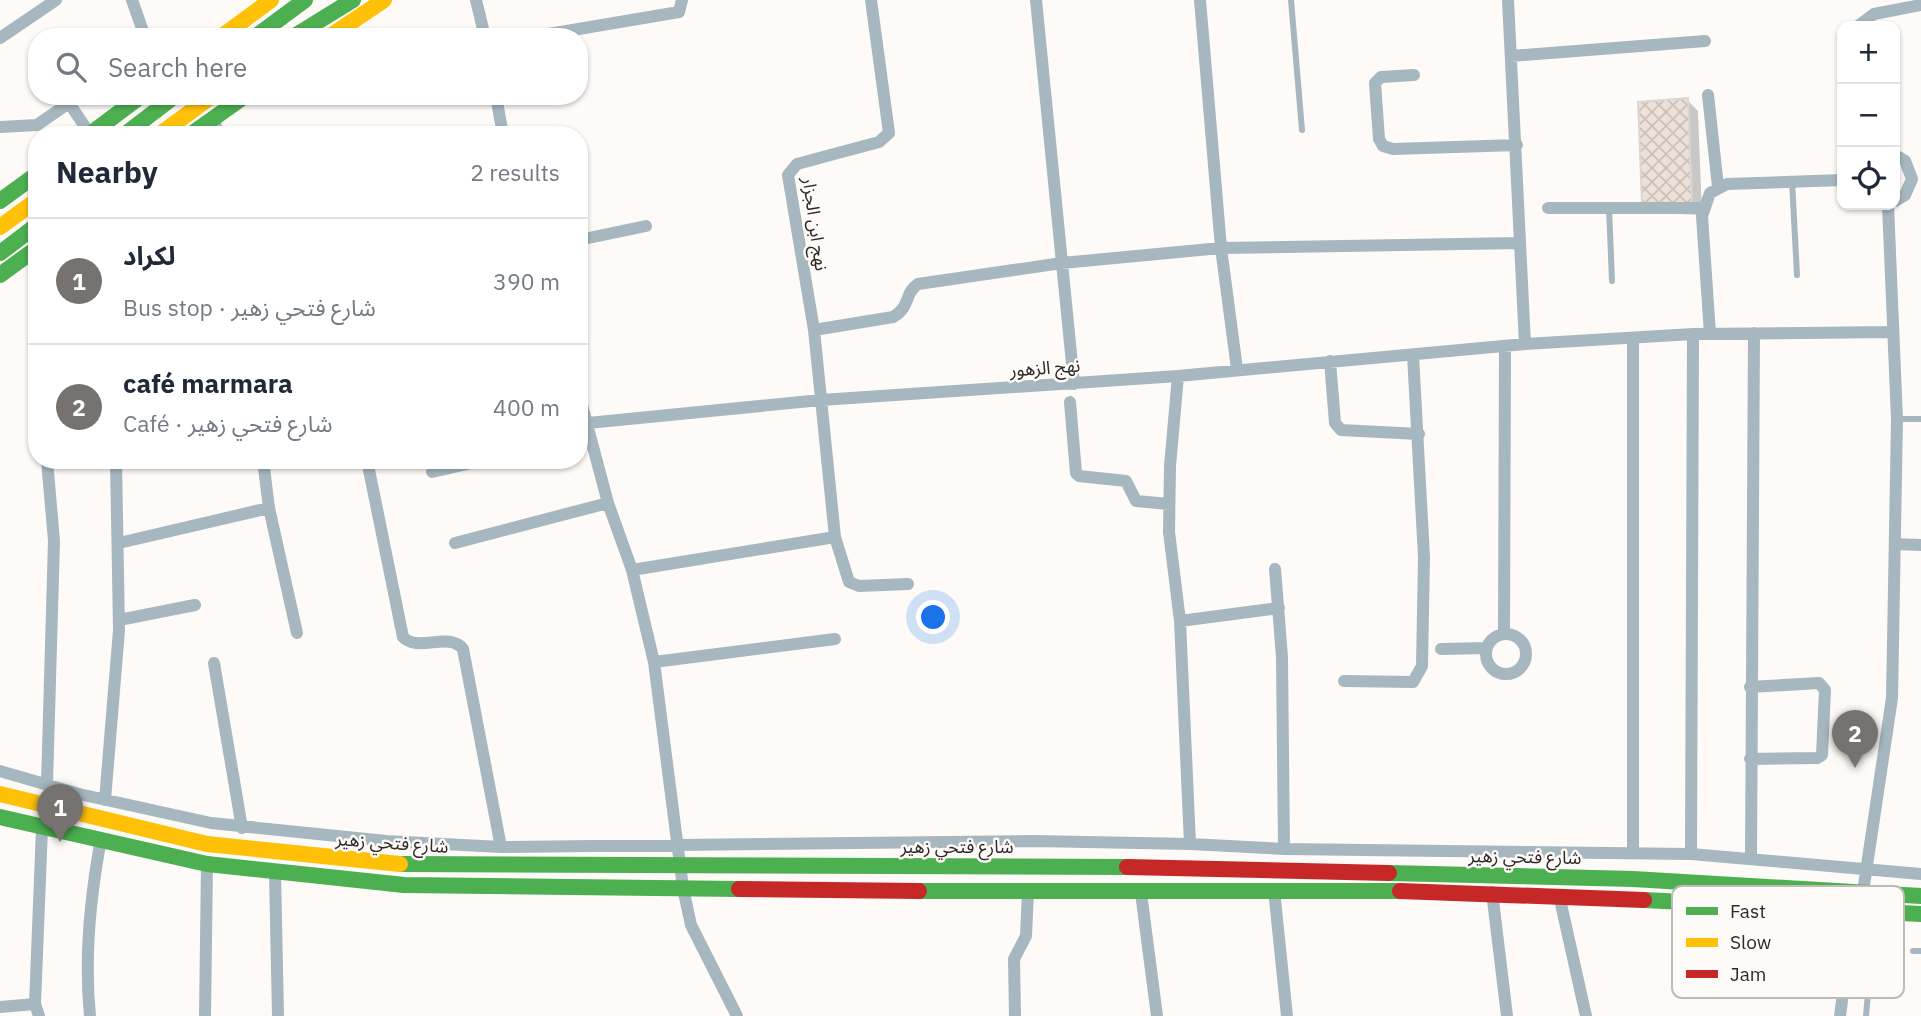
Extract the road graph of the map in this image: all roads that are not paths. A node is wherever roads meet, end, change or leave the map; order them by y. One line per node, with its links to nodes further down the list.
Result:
1 (56, 0): 27 (street)
2 (132, 0): 18 (street)
3 (271, 0): 19 (main road)
4 (297, 0): 20 (main road)
5 (305, 0): 21 (main road)
6 (342, 0): 22 (main road)
7 (353, 0): 23 (main road)
8 (384, 0): 24 (main road)
9 (476, 0): 25 (street)
10 (682, 0): 26 (street)
11 (871, 0): 75 (street, نهج ابن الجزار)
12 (1036, 0): 71 (street)
13 (1200, 0): 68 (street)
14 (1291, 0): 48 (lane)
15 (1508, 0): 29 (street)
16 (1921, 5): 17 (street)
17 (1865, 21)
18 (142, 28)
19 (233, 28)
20 (264, 28)
21 (266, 28)
22 (305, 28)
23 (308, 28)
24 (342, 28)
25 (483, 28)
26 (584, 28)
27 (0, 38)
28 (1705, 41): 29 (street)
29 (1511, 56): 49 (street)
30 (1414, 75): 49 (street)
31 (1708, 95): 55 (street)
32 (67, 105): 47 (street)
33 (76, 105): 40 (street)
34 (129, 105): 41 (main road)
35 (163, 105): 42 (main road)
36 (200, 105): 43 (main road)
37 (232, 105): 39 (main road)
38 (498, 105): 46 (street)
39 (214, 118): 44 (main road); 45 (street)
40 (86, 126)
41 (102, 126)
42 (136, 126)
43 (171, 126)
44 (204, 126)
45 (216, 126)
46 (501, 126)
47 (0, 127)
48 (1301, 130)
49 (1517, 145): 67 (street)
50 (1900, 158): 51 (street)
51 (1917, 179): 56 (street)
52 (1837, 180): 54 (street)
53 (28, 181): 57 (main road)
54 (1792, 181): 55 (street); 73 (lane)
55 (1718, 187): 61 (street)
56 (1900, 198)
57 (0, 201)
58 (28, 207): 64 (main road)
59 (1609, 207): 60 (street); 61 (street); 74 (lane)
60 (1548, 208)
61 (1703, 208): 79 (street)
62 (1888, 210): 76 (street)
63 (646, 226): 66 (street)
64 (0, 227)
65 (28, 232): 69 (main road)
66 (588, 238)
67 (1520, 243): 68 (street); 81 (street)
68 (1221, 248): 71 (street); 85 (street)
69 (0, 253)
70 (28, 255): 72 (main road)
71 (1062, 263): 75 (street); 87 (street)
72 (0, 275)
73 (1797, 275)
74 (1612, 281)
75 (814, 330): 88 (street, نهج ابن الجزار)
76 (1892, 332): 77 (street, نهج الزهور); 90 (street)
77 (1754, 333): 79 (street, نهج الزهور); 124 (street)
78 (1693, 334): 79 (street, نهج الزهور); 80 (street, نهج الزهور); 139 (street)
79 (1710, 334)
80 (1633, 338): 81 (street, نهج الزهور); 138 (street)
81 (1525, 344): 82 (street, نهج الزهور)
82 (1505, 347): 83 (street, نهج الزهور); 117 (street)
83 (1413, 355): 84 (street, نهج الزهور); 93 (street)
84 (1330, 361): 85 (street, نهج الزهور); 93 (street)
85 (1237, 369): 86 (street, نهج الزهور)
86 (1178, 376): 87 (street, نهج الزهور); 102 (street)
87 (1074, 384): 88 (street, نهج الزهور)
88 (821, 400): 92 (street, نهج الزهور); 104 (street, نهج ابن الجزار)
89 (1070, 402): 102 (street)
90 (1897, 419): 91 (lane); 107 (street)
91 (1921, 419)
92 (588, 433)
93 (1419, 434): 123 (street)
94 (588, 439): 101 (street)
95 (48, 469): 127 (street)
96 (116, 469): 105 (street)
97 (264, 469): 103 (street)
98 (369, 469): 136 (street)
99 (445, 469): 100 (street)
100 (432, 472)
101 (608, 503): 106 (street); 110 (street)
102 (1169, 504): 115 (street)
103 (270, 508): 105 (street); 116 (street)
104 (835, 537): 110 (street); 111 (street, نهج ابن الجزار)
105 (119, 542): 114 (street)
106 (455, 543)
107 (1895, 544): 108 (street); 143 (street)
108 (1921, 545)
109 (1275, 569): 113 (street)
110 (632, 570): 121 (street)
111 (908, 584)
112 (195, 605): 114 (street)
113 (1279, 608): 115 (street); 137 (street)
114 (119, 620): 129 (street)
115 (1180, 621): 134 (street)
116 (297, 633)
117 (1504, 633): 119 (street); 119 (street)
118 (835, 639): 121 (street)
119 (1486, 648): 120 (street)
120 (1441, 649)
121 (654, 662): 135 (street)
122 (214, 663): 132 (street)
123 (1344, 681)
124 (1750, 687): 125 (street); 125 (street)
125 (1750, 759): 140 (street)
126 (0, 771): 127 (street)
127 (47, 784): 129 (street)
128 (0, 793): 142 (main road, شارع فتحي زهير)
129 (105, 800): 132 (street)
130 (0, 817): 131 (main road, شارع فتحي زهير)
131 (42, 828): 133 (main road, شارع فتحي زهير); 158 (street)
132 (242, 828): 136 (street)
133 (101, 839): 141 (main road, شارع فتحي زهير); 159 (street)
134 (1190, 844): 135 (street); 137 (street)
135 (679, 846): 136 (street); 142 (street)
136 (501, 847)
137 (1284, 849): 138 (street)
138 (1633, 853): 139 (street)
139 (1691, 855): 140 (street)
140 (1751, 858): 143 (street)
141 (207, 864): 144 (main road, شارع فتحي زهير); 160 (street)
142 (680, 866): 146 (main road, شارع فتحي زهير); 148 (street)
143 (1866, 870): 145 (street); 147 (street)
144 (275, 872): 148 (main road, شارع فتحي زهير); 161 (street)
145 (1921, 874)
146 (1764, 886)
147 (1864, 886)
148 (683, 888): 150 (main road, شارع فتحي زهير); 162 (street)
149 (1274, 890): 151 (main road, شارع فتحي زهير); 152 (main road, شارع فتحي زهير); 165 (street)
150 (1028, 892): 152 (main road, شارع فتحي زهير); 163 (street)
151 (1492, 892): 153 (main road, شارع فتحي زهير); 166 (street)
152 (1141, 894): 164 (street)
153 (1559, 895): 154 (main road, شارع فتحي زهير); 167 (street)
154 (1672, 900)
155 (1842, 998): 168 (street)
156 (1866, 998): 169 (lane)
157 (0, 1007): 158 (street)
158 (37, 1010)
159 (90, 1016)
160 (205, 1016)
161 (278, 1016)
162 (737, 1016)
163 (1015, 1016)
164 (1157, 1016)
165 (1287, 1016)
166 (1507, 1016)
167 (1586, 1016)
168 (1840, 1016)
169 (1866, 1016)

